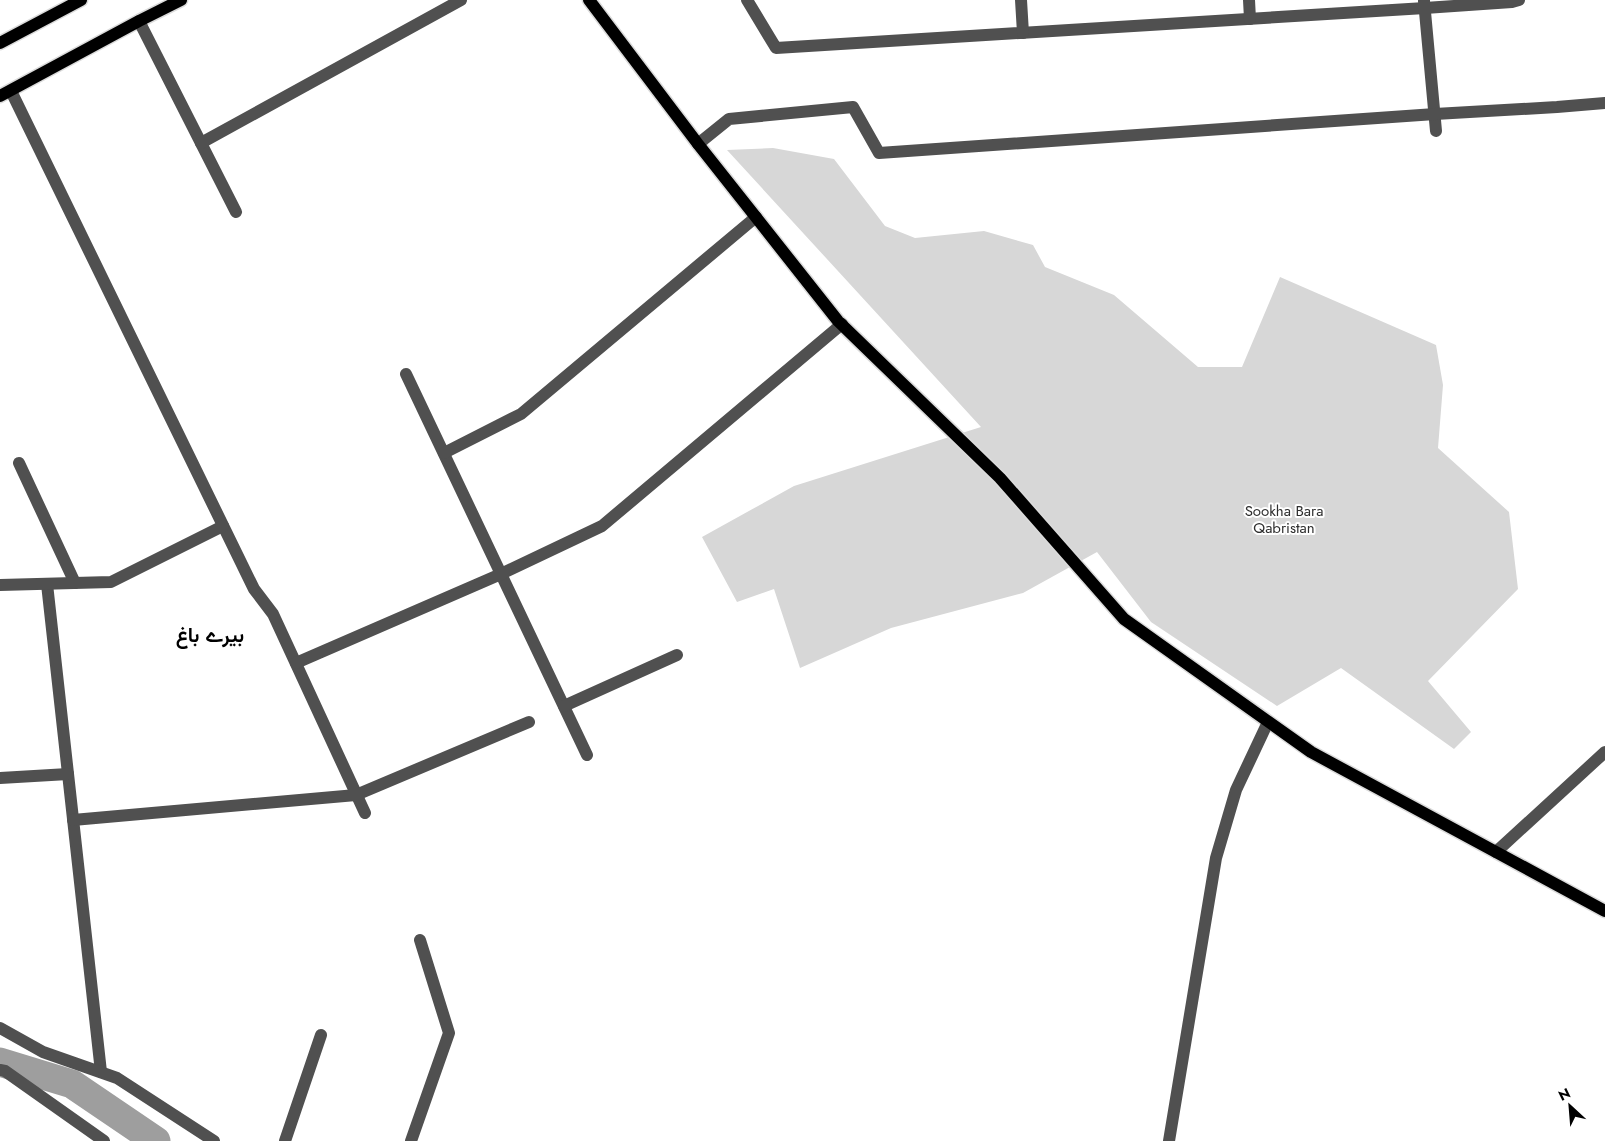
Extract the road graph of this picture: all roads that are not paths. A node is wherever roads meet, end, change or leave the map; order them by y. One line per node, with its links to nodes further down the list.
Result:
1 (81, 0): 13 (main road)
2 (181, 0): 11 (main road)
3 (461, 0): 18 (street)
4 (589, 0): 19 (main road)
5 (747, 0): 12 (street)
6 (1021, 0): 12 (street)
7 (1249, 0): 10 (street)
8 (1519, 0): 9 (street)
9 (1424, 4): 10 (street); 16 (street)
10 (1250, 18): 12 (street)
11 (139, 21): 14 (main road); 18 (street)
12 (1023, 33)
13 (0, 43)
14 (5, 94): 26 (street)
15 (1605, 103): 16 (street)
16 (1435, 114): 17 (street); 19 (street)
17 (1436, 131)
18 (201, 143): 20 (street)
19 (698, 144): 21 (main road)
20 (236, 212)
21 (756, 217): 22 (main road); 24 (street)
22 (842, 324): 27 (street); 35 (main road)
23 (406, 374): 24 (street)
24 (444, 454): 27 (street)
25 (19, 463): 28 (street)
26 (223, 526): 28 (street); 32 (street)
27 (501, 574): 32 (street); 33 (street)
28 (75, 583): 29 (street)
29 (47, 584): 30 (street); 38 (street)
30 (0, 585)
31 (677, 655): 33 (street)
32 (296, 664): 40 (street)
33 (564, 706): 37 (street)
34 (529, 722): 40 (street)
35 (1268, 722): 43 (main road); 54 (street)
36 (1605, 752): 43 (street)
37 (587, 755)
38 (68, 774): 39 (street); 42 (street)
39 (0, 778)
40 (356, 794): 41 (street); 42 (street)
41 (365, 814)
42 (73, 820): 49 (street)
43 (1496, 852): 44 (main road)
44 (1605, 911)
45 (420, 940): 53 (street)
46 (0, 1028): 49 (street)
47 (321, 1035): 52 (street)
48 (0, 1070): 50 (street)
49 (100, 1072): 51 (street)
50 (104, 1141)
51 (214, 1141)
52 (285, 1141)
53 (412, 1141)
54 (1169, 1141)

